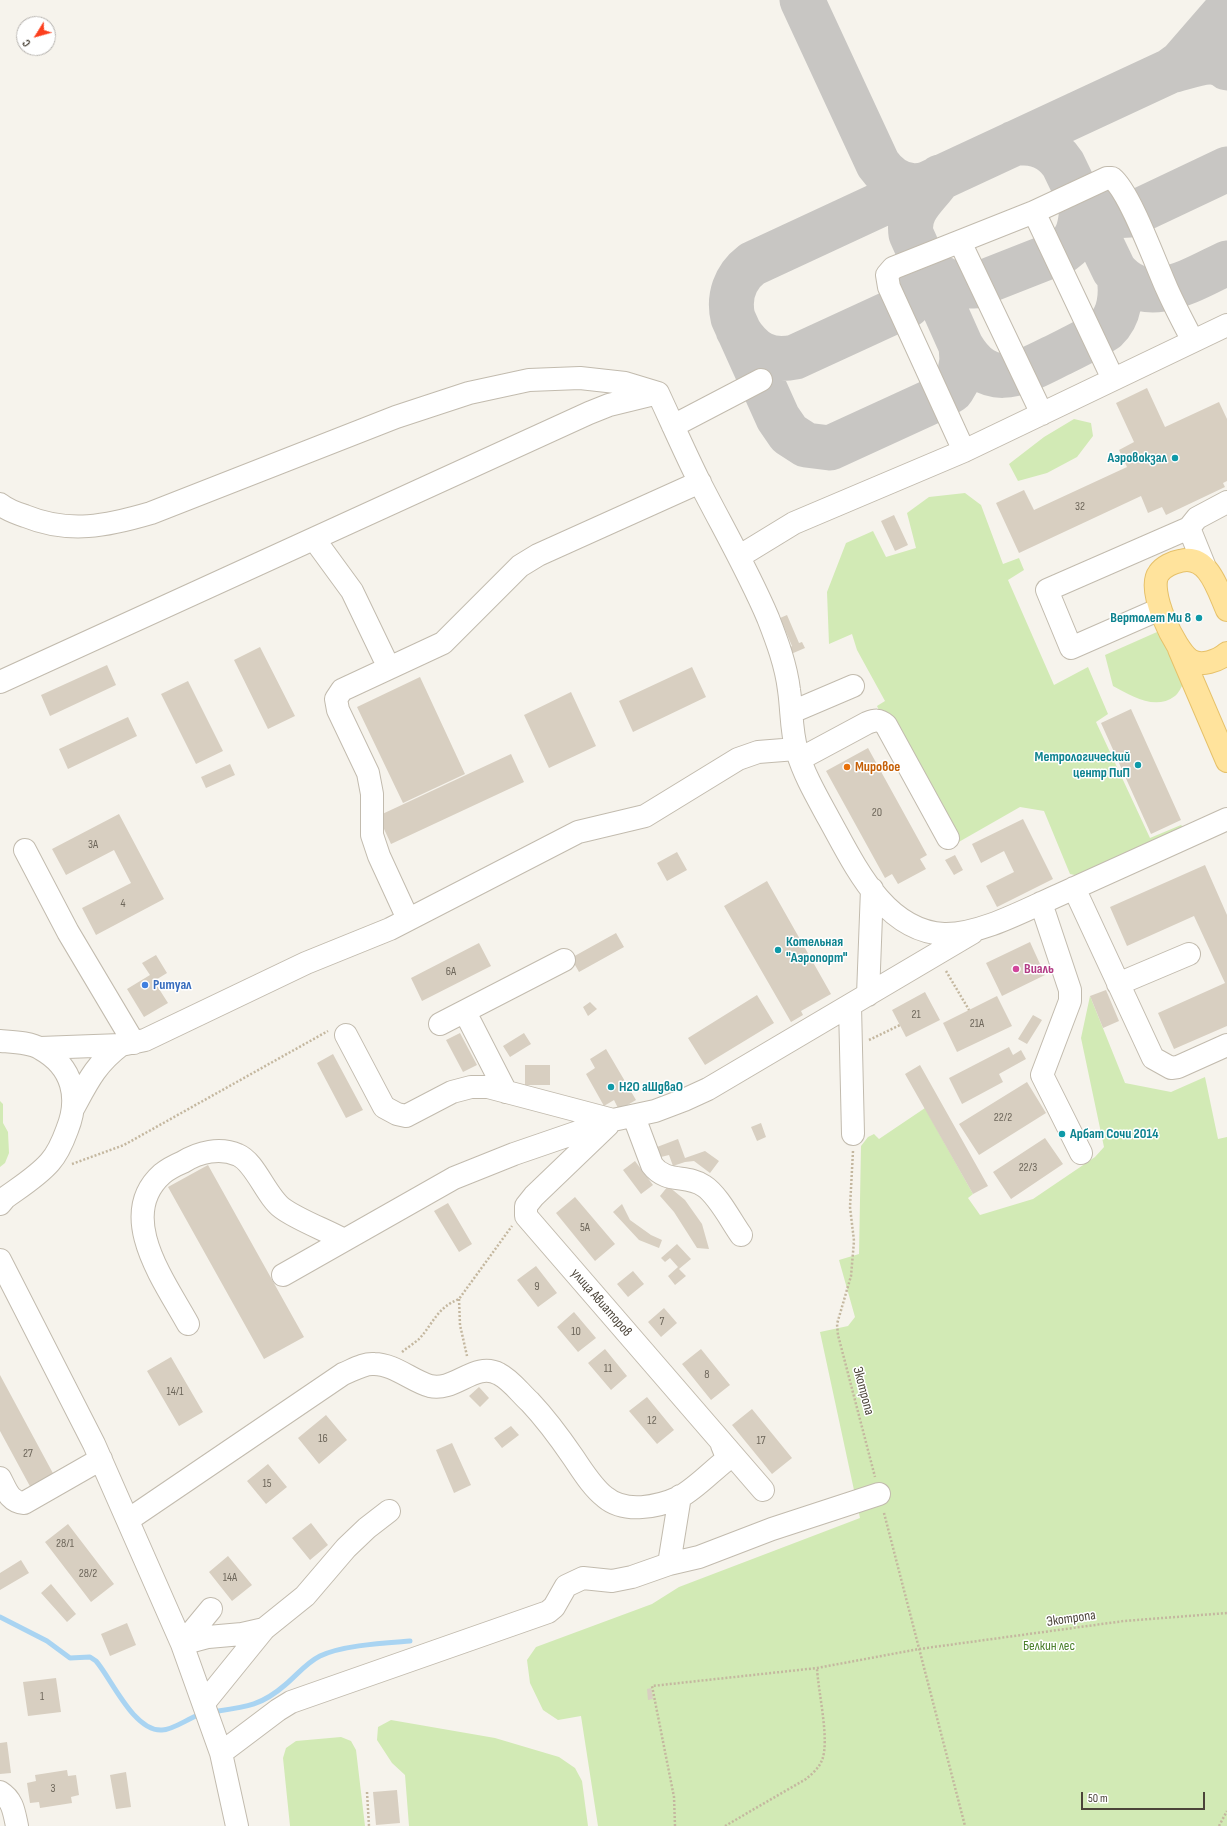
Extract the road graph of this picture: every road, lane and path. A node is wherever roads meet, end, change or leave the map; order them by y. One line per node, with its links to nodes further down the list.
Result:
1 (1034, 212): 2 (street); 4 (street); 6 (street)
2 (960, 242): 8 (street); 10 (street)
3 (1227, 325): 4 (street)
4 (1193, 341): 6 (street)
5 (761, 380): 9 (street)
6 (1113, 380): 8 (street)
7 (658, 393): 9 (street); 13 (street); 15 (street)
8 (1042, 414): 10 (street)
9 (673, 426): 11 (street)
10 (964, 451): 16 (street)
11 (700, 482): 16 (street); 22 (street)
12 (1227, 502): 14 (street)
13 (2, 507)
14 (1189, 528): 17 (street); 18 (street)
15 (314, 539): 22 (street); 23 (street)
16 (740, 556): 25 (street)
17 (1204, 565): 18 (main road); 19 (main road)
18 (1160, 609): 20 (main road)
19 (1227, 610)
20 (1178, 648): 21 (main road); 27 (main road)
21 (1227, 653)
22 (389, 668): 34 (street)
23 (0, 682)
24 (853, 686): 25 (street)
25 (792, 712): 26 (street)
26 (798, 754): 29 (street); 32 (street); 34 (street)
27 (1227, 761)
28 (1227, 819): 31 (street)
29 (948, 838)
30 (25, 850): 47 (street)
31 (1074, 888): 33 (street); 39 (street)
32 (872, 889): 35 (street); 40 (street)
33 (1041, 903): 35 (street); 55 (street)
34 (408, 919): 47 (street)
35 (982, 928): 37 (street)
36 (1189, 954): 39 (street)
37 (936, 955): 40 (street); 41 (path)
38 (564, 960): 42 (street)
39 (1118, 984): 48 (street)
40 (859, 1000): 50 (street); 53 (street)
41 (969, 1010)
42 (465, 1012): 43 (street); 51 (street)
43 (440, 1024)
44 (900, 1025): 50 (path)
45 (346, 1035): 51 (street); 56 (path)
46 (0, 1041): 49 (street)
47 (127, 1044): 49 (street); 52 (street)
48 (1227, 1045)
49 (40, 1048): 52 (street)
50 (851, 1049): 54 (street)
51 (506, 1092): 53 (street)
52 (74, 1107): 57 (street)
53 (624, 1118): 58 (street); 59 (street); 60 (street)
54 (854, 1134): 73 (path, Экотропа)
55 (1081, 1152)
56 (67, 1166)
57 (0, 1204)
58 (526, 1206): 64 (path); 69 (street, улица Авиаторов)
59 (741, 1235)
60 (344, 1240): 62 (street); 66 (street)
61 (0, 1260): 65 (street)
62 (283, 1275)
63 (0, 1290): 65 (street)
64 (459, 1299): 67 (path); 68 (path)
65 (23, 1304): 70 (street)
66 (188, 1324)
67 (383, 1365): 68 (street); 76 (street)
68 (475, 1373): 74 (street)
69 (722, 1445): 72 (street, улица Авиаторов); 74 (street)
70 (101, 1459): 71 (street); 76 (street)
71 (0, 1478)
72 (763, 1490)
73 (879, 1494): 77 (street); 82 (path, Экотропа)
74 (680, 1496): 77 (street)
75 (389, 1511): 80 (street)
76 (128, 1520): 81 (street)
77 (669, 1564): 85 (street)
78 (212, 1609): 81 (street)
79 (1227, 1613): 82 (path, Экотропа)
80 (264, 1629): 81 (street); 84 (street)
81 (182, 1644): 84 (street)
82 (919, 1650): 83 (path); 94 (path, Экотропа)
83 (817, 1668): 92 (path); 93 (path)
84 (204, 1703): 85 (street)
85 (221, 1753): 90 (street)
86 (0, 1792): 89 (street)
87 (366, 1792): 91 (path)
88 (1227, 1811): 95 (path)
89 (17, 1826)
90 (237, 1826)
91 (369, 1826)
92 (675, 1826)
93 (725, 1826)
94 (965, 1826)
95 (1219, 1826)

